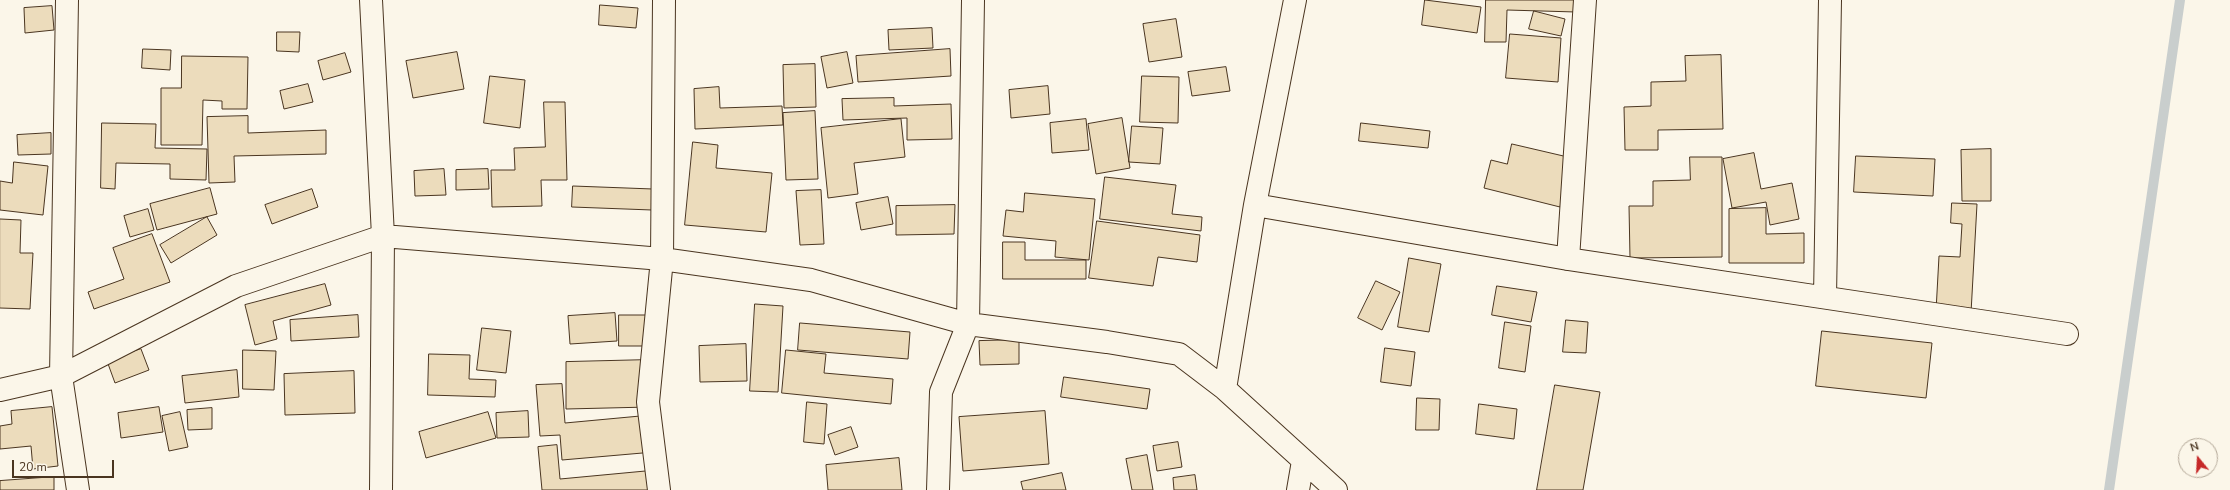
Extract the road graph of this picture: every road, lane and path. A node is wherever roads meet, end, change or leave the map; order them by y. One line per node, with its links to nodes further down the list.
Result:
1 (67, 0): 15 (street)
2 (371, 0): 9 (street)
3 (664, 0): 10 (street)
4 (973, 0): 13 (street)
5 (1295, 0): 8 (street)
6 (1585, 0): 11 (street)
7 (1830, 0): 12 (street)
8 (1255, 204): 11 (street); 16 (street)
9 (383, 236): 10 (street); 15 (street); 20 (street)
10 (662, 259): 13 (street); 21 (street)
11 (1568, 259): 12 (street)
12 (1825, 297): 14 (street)
13 (968, 324): 16 (street); 22 (street)
14 (2066, 334)
15 (61, 376): 17 (street); 19 (street)
16 (1225, 389): 18 (street)
17 (0, 390)
18 (1303, 461): 23 (street); 24 (street)
19 (78, 490)
20 (381, 490)
21 (659, 490)
22 (938, 490)
23 (1298, 490)
24 (1336, 490)

